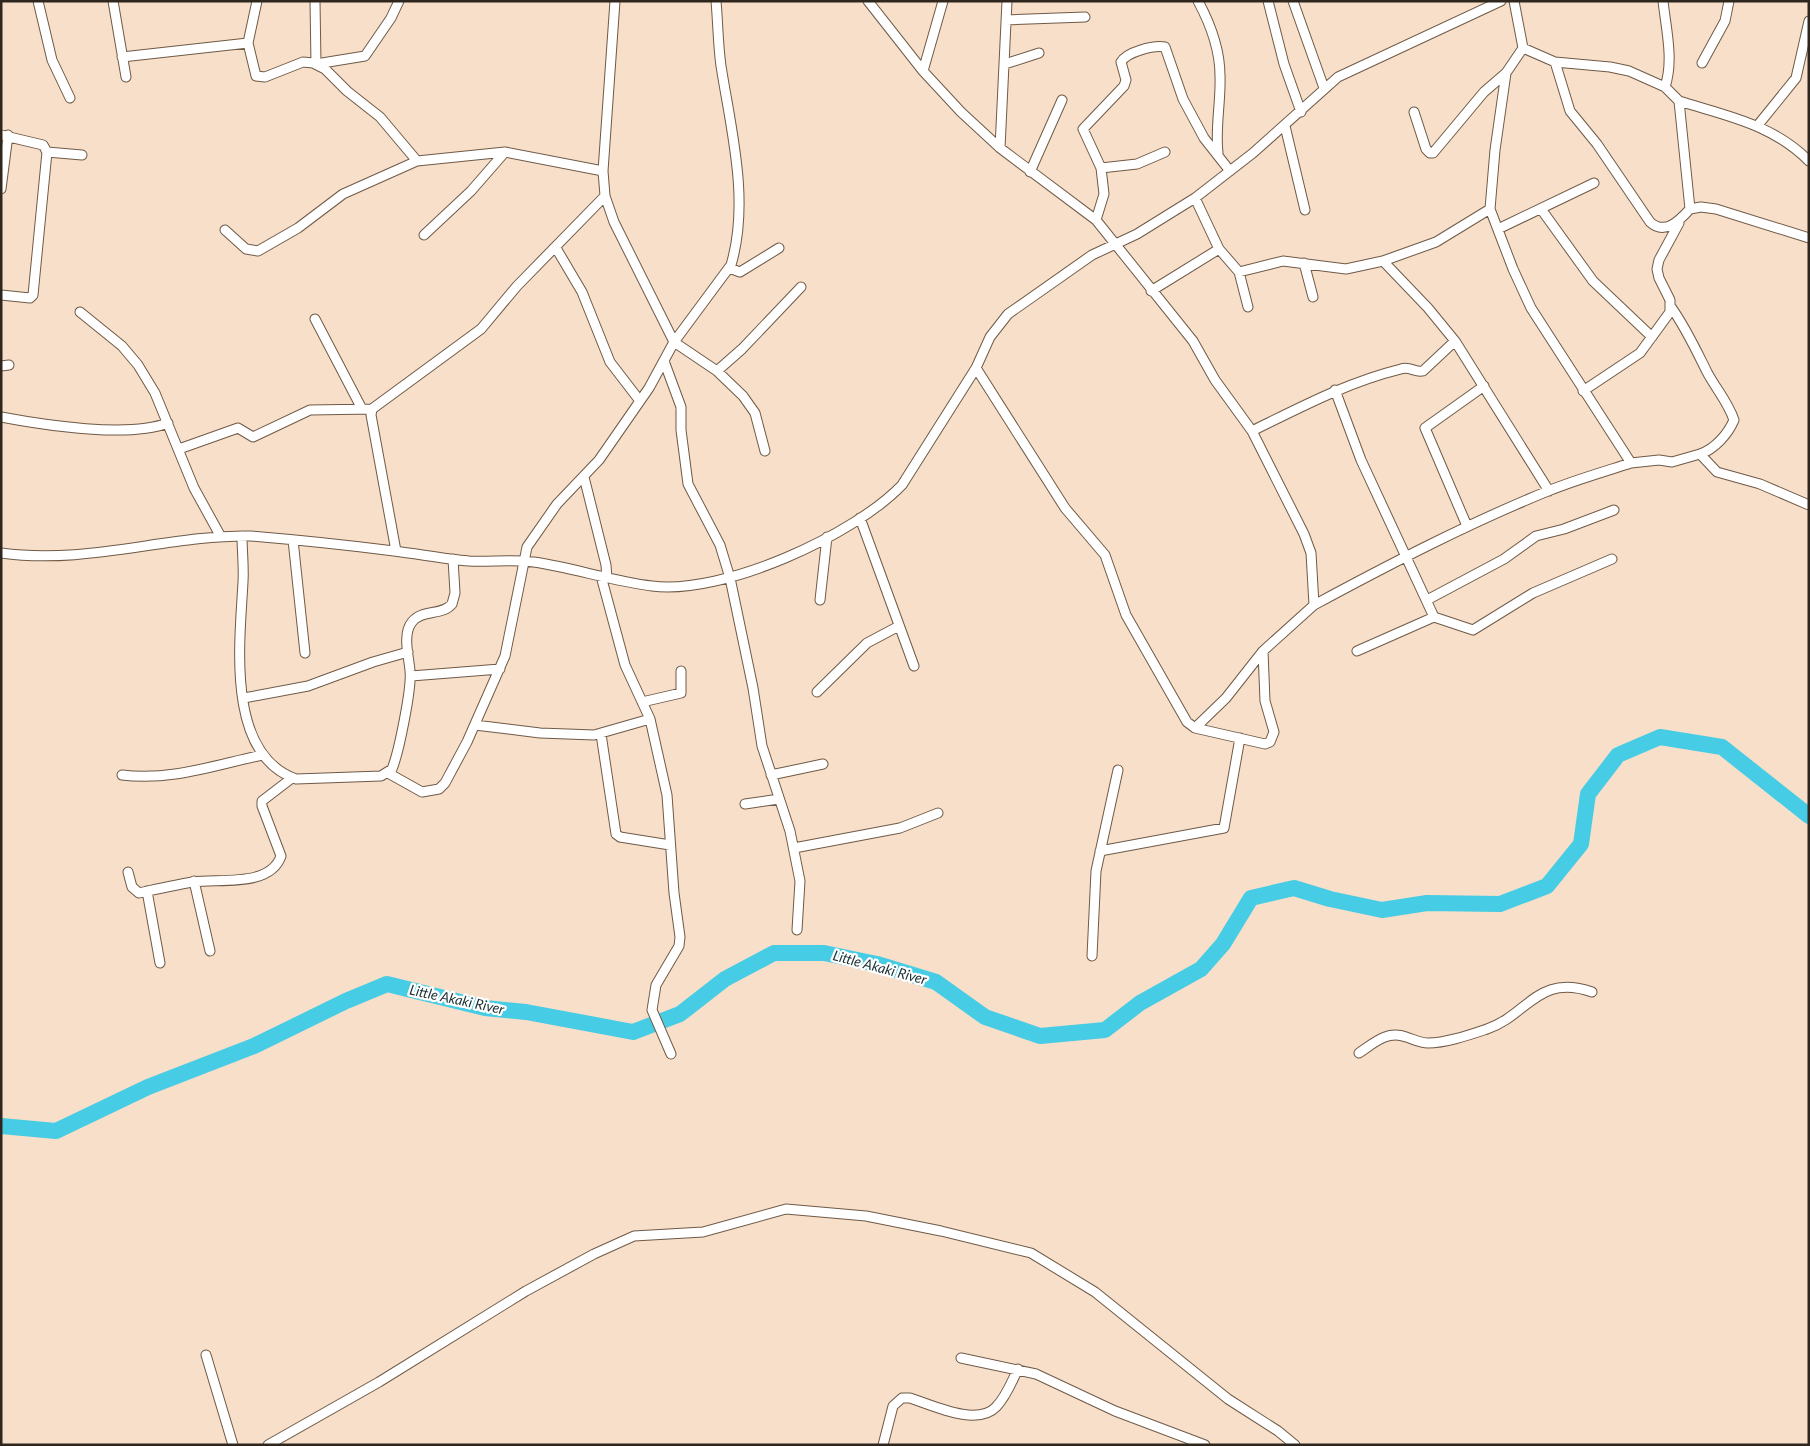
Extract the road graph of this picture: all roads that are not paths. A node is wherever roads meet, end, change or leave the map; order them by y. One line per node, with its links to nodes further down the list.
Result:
1 (38, 1): 34 (street)
2 (113, 1): 24 (street)
3 (257, 1): 21 (street)
4 (316, 1): 27 (street)
5 (399, 1): 27 (street)
6 (615, 1): 51 (street)
7 (716, 1): 74 (street)
8 (868, 1): 29 (street)
9 (942, 1): 29 (street)
10 (1007, 1): 19 (street)
11 (1198, 1): 46 (street)
12 (1268, 1): 37 (street)
13 (1293, 1): 33 (street)
14 (1501, 1): 33 (street)
15 (1514, 1): 22 (street)
16 (1663, 1): 32 (street)
17 (1729, 1): 26 (street)
18 (1085, 18): 19 (street)
19 (1006, 20): 28 (street)
20 (1809, 21): 40 (street)
21 (248, 43): 24 (street); 27 (street)
22 (1522, 48): 25 (street); 30 (street)
23 (1040, 53): 28 (street)
24 (122, 57): 31 (street)
25 (1555, 62): 32 (street); 63 (street)
26 (1702, 63)
27 (316, 64): 48 (street)
28 (1005, 64): 42 (street)
29 (923, 71): 42 (street)
30 (1506, 73): 38 (street); 58 (street)
31 (126, 77)
32 (1665, 87): 36 (street)
33 (1324, 88): 37 (street)
34 (70, 98)
35 (1062, 100): 53 (street)
36 (1679, 101): 40 (street); 60 (street)
37 (1301, 112): 39 (street)
38 (1414, 112)
39 (1284, 126): 52 (street); 61 (street)
40 (1758, 126): 49 (street)
41 (4, 135): 43 (street); 55 (street)
42 (1000, 148): 53 (street)
43 (47, 152): 47 (street); 78 (street)
44 (505, 152): 48 (street); 51 (street); 66 (street)
45 (1165, 152): 50 (street)
46 (1218, 154): 50 (street); 52 (street)
47 (82, 155)
48 (417, 161): 65 (street)
49 (1809, 161)
50 (1102, 168): 62 (street)
51 (604, 171): 56 (street)
52 (1230, 171): 57 (street)
53 (1030, 172): 62 (street)
54 (1594, 183): 59 (street)
55 (1, 189)
56 (605, 196): 69 (street); 86 (street)
57 (1194, 198): 68 (street); 71 (street)
58 (1490, 209): 64 (street); 72 (street)
59 (1541, 209): 64 (street); 84 (street)
60 (1690, 209): 63 (street); 67 (street)
61 (1305, 210)
62 (1096, 220): 68 (street)
63 (1679, 223): 81 (street)
64 (1498, 229): 92 (street)
65 (225, 230)
66 (424, 236)
67 (1809, 238)
68 (1114, 244): 77 (street); 88 (street)
69 (556, 248): 93 (street); 95 (street)
70 (779, 248): 74 (street)
71 (1219, 249): 75 (street); 77 (street)
72 (1383, 261): 73 (street); 85 (street)
73 (1304, 263): 75 (street); 79 (street)
74 (729, 268): 86 (street)
75 (1239, 272): 80 (street)
76 (801, 287): 89 (street)
77 (1151, 291): 98 (street)
78 (1, 294)
79 (1313, 297)
80 (1248, 307)
81 (1671, 307): 84 (street); 101 (street)
82 (80, 312): 97 (street)
83 (316, 319): 94 (street)
84 (1652, 337): 92 (street)
85 (1455, 341): 90 (street); 91 (street)
86 (674, 342): 87 (street); 89 (street)
87 (664, 361): 93 (street); 120 (street)
88 (976, 368): 107 (street); 139 (street)
89 (717, 371): 100 (street)
90 (1484, 386): 104 (street); 108 (street)
91 (1335, 390): 98 (street); 115 (street)
92 (1583, 391): 102 (street)
93 (640, 401): 103 (street)
94 (362, 409): 95 (street); 99 (street)
95 (372, 409): 113 (street)
96 (1, 417): 97 (street)
97 (168, 423): 99 (street)
98 (1252, 431): 123 (street)
99 (179, 449): 110 (street)
100 (765, 451)
101 (1700, 454): 102 (street); 105 (street)
102 (1631, 462): 104 (street)
103 (584, 477): 118 (street); 119 (street)
104 (1549, 491): 108 (street)
105 (1809, 505)
106 (1614, 510): 122 (street)
107 (860, 518): 111 (street); 125 (street)
108 (1467, 526): 115 (street)
109 (242, 536): 110 (street); 112 (street); 135 (street)
110 (221, 537): 114 (street)
111 (827, 537): 120 (street); 121 (street)
112 (293, 540): 113 (street); 129 (street)
113 (396, 551): 116 (street)
114 (1, 553)
115 (1406, 556): 122 (street); 123 (street)
116 (453, 559): 118 (street); 128 (street)
117 (1612, 560): 124 (street)
118 (526, 562): 119 (street); 131 (street)
119 (604, 577): 120 (street); 136 (street)
120 (730, 578): 147 (street)
121 (820, 600)
122 (1427, 600): 124 (street)
123 (1314, 605): 126 (street)
124 (1434, 617): 127 (street)
125 (899, 626): 130 (street); 134 (street)
126 (1263, 651): 139 (street); 141 (street)
127 (1357, 651)
128 (408, 652): 133 (street); 135 (street)
129 (305, 653)
130 (914, 666)
131 (500, 669): 133 (street); 138 (street)
132 (681, 671): 136 (street)
133 (411, 676): 145 (street)
134 (817, 692)
135 (244, 698): 142 (street)
136 (642, 702): 137 (street)
137 (650, 719): 140 (street); 152 (street)
138 (475, 725): 140 (street); 145 (street)
139 (1196, 728): 141 (street)
140 (601, 734): 152 (street)
141 (1240, 738): 154 (street)
142 (262, 755): 146 (street); 148 (street)
143 (823, 764): 147 (street)
144 (1118, 770): 154 (street)
145 (388, 773): 148 (street)
146 (122, 775)
147 (771, 775): 149 (street)
148 (292, 778): 156 (street)
149 (779, 800): 150 (street); 153 (street)
150 (745, 804)
151 (938, 812): 153 (street)
152 (670, 845): 163 (street)
153 (794, 848): 158 (street)
154 (1100, 851): 160 (street)
155 (128, 872): 157 (street)
156 (194, 881): 157 (street); 159 (street)
157 (147, 891): 161 (street)
158 (797, 930)
159 (210, 950)
160 (1092, 956)
161 (160, 963)
162 (1592, 992): 164 (street)
163 (669, 1052)
164 (1359, 1053)
165 (206, 1355): 168 (street)
166 (961, 1358): 167 (street)
167 (1018, 1369): 170 (street); 171 (street)
168 (233, 1445)
169 (268, 1445): 172 (street)
170 (883, 1445)
171 (1205, 1445)
172 (1295, 1445)

